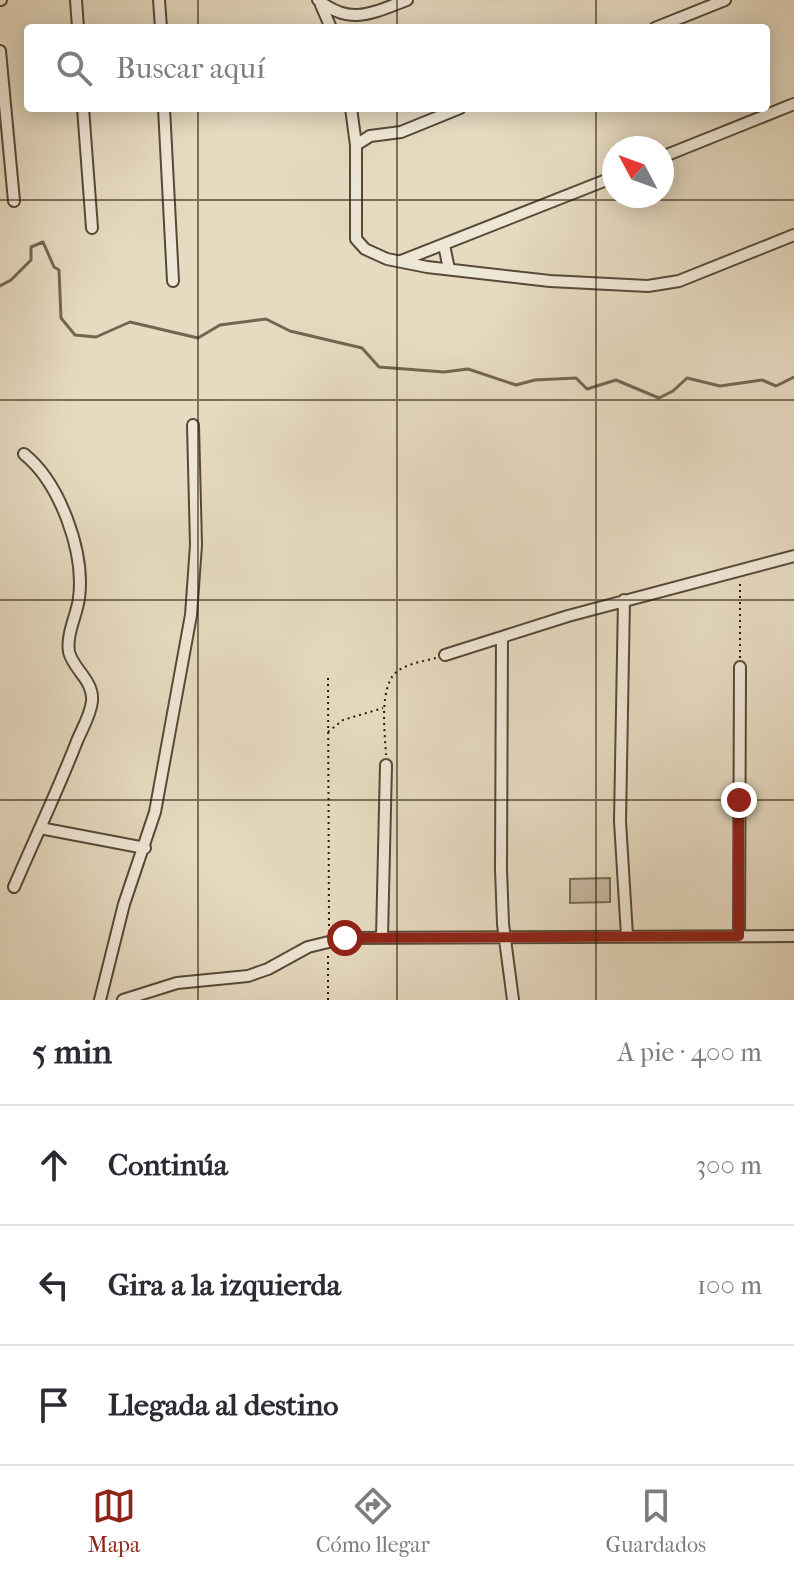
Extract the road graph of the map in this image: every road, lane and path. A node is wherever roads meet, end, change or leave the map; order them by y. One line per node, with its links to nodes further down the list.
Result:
1 (76, 0): 7 (street)
2 (159, 0): 8 (street)
3 (318, 0): 6 (street); 9 (street)
4 (407, 0): 6 (street)
5 (725, 0): 11 (street)
6 (358, 17): 10 (street)
7 (78, 24)
8 (161, 24)
9 (329, 24)
10 (351, 24)
11 (665, 24)
12 (0, 51): 23 (street)
13 (794, 104): 21 (street)
14 (83, 112): 24 (street)
15 (164, 112): 29 (street)
16 (352, 112): 18 (street)
17 (450, 112): 19 (street)
18 (355, 128): 19 (street); 20 (street)
19 (370, 136): 20 (street)
20 (356, 145): 27 (street)
21 (674, 152)
22 (602, 182): 26 (street)
23 (14, 201)
24 (92, 228)
25 (794, 235): 28 (street)
26 (444, 245): 27 (street); 28 (street)
27 (400, 262): 28 (street)
28 (449, 269)
29 (173, 281)
30 (193, 425): 43 (street)
31 (24, 454): 42 (street)
32 (794, 556): 33 (street)
33 (742, 570): 34 (street); 37 (path)
34 (624, 600): 35 (street); 45 (street)
35 (502, 637): 36 (street); 49 (street)
36 (445, 655): 39 (path)
37 (740, 667): 46 (street)
38 (328, 678): 40 (path)
39 (385, 707): 40 (path); 41 (path)
40 (327, 733): 50 (path)
41 (386, 765): 48 (street)
42 (40, 828): 43 (street); 44 (street)
43 (145, 848): 51 (street)
44 (14, 887)
45 (627, 936): 46 (street); 49 (street)
46 (739, 936): 47 (street)
47 (794, 936)
48 (382, 937): 49 (street); 50 (street)
49 (505, 938): 54 (street)
50 (329, 940): 52 (street); 53 (path)
51 (100, 1000)
52 (123, 1000)
53 (328, 1000)
54 (513, 1000)

